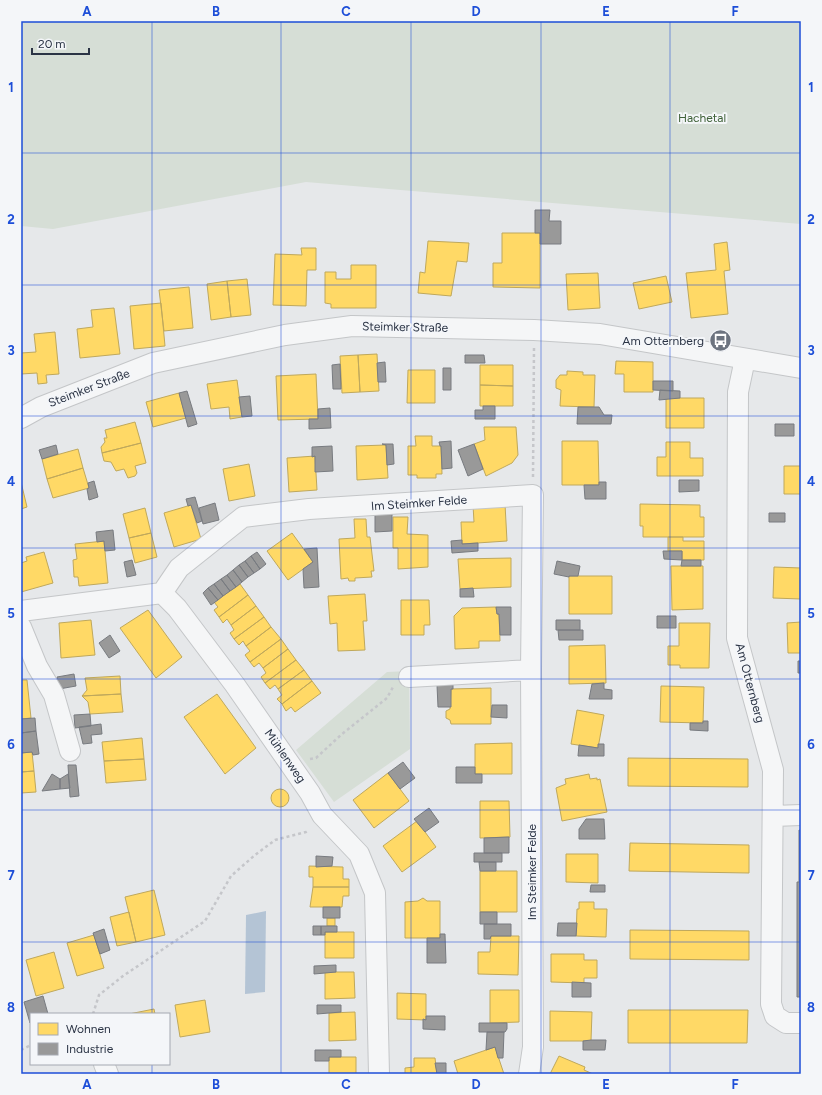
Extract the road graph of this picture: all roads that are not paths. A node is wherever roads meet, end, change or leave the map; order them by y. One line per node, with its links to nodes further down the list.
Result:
1 (745, 359): 2 (street, Steimker Straße); 3 (street, Steimker Straße); 11 (street, Am Otternberg)
2 (801, 368)
3 (21, 418)
4 (162, 593): 5 (street); 7 (street, Im Steimker Felde); 13 (street, Mühlenweg)
5 (21, 611)
6 (21, 627): 9 (street)
7 (531, 670): 8 (street); 14 (street, Im Steimker Felde)
8 (409, 677)
9 (70, 751)
10 (801, 815): 11 (street)
11 (774, 816): 12 (street, Am Otternberg)
12 (801, 1023)
13 (379, 1074)
14 (529, 1074)

